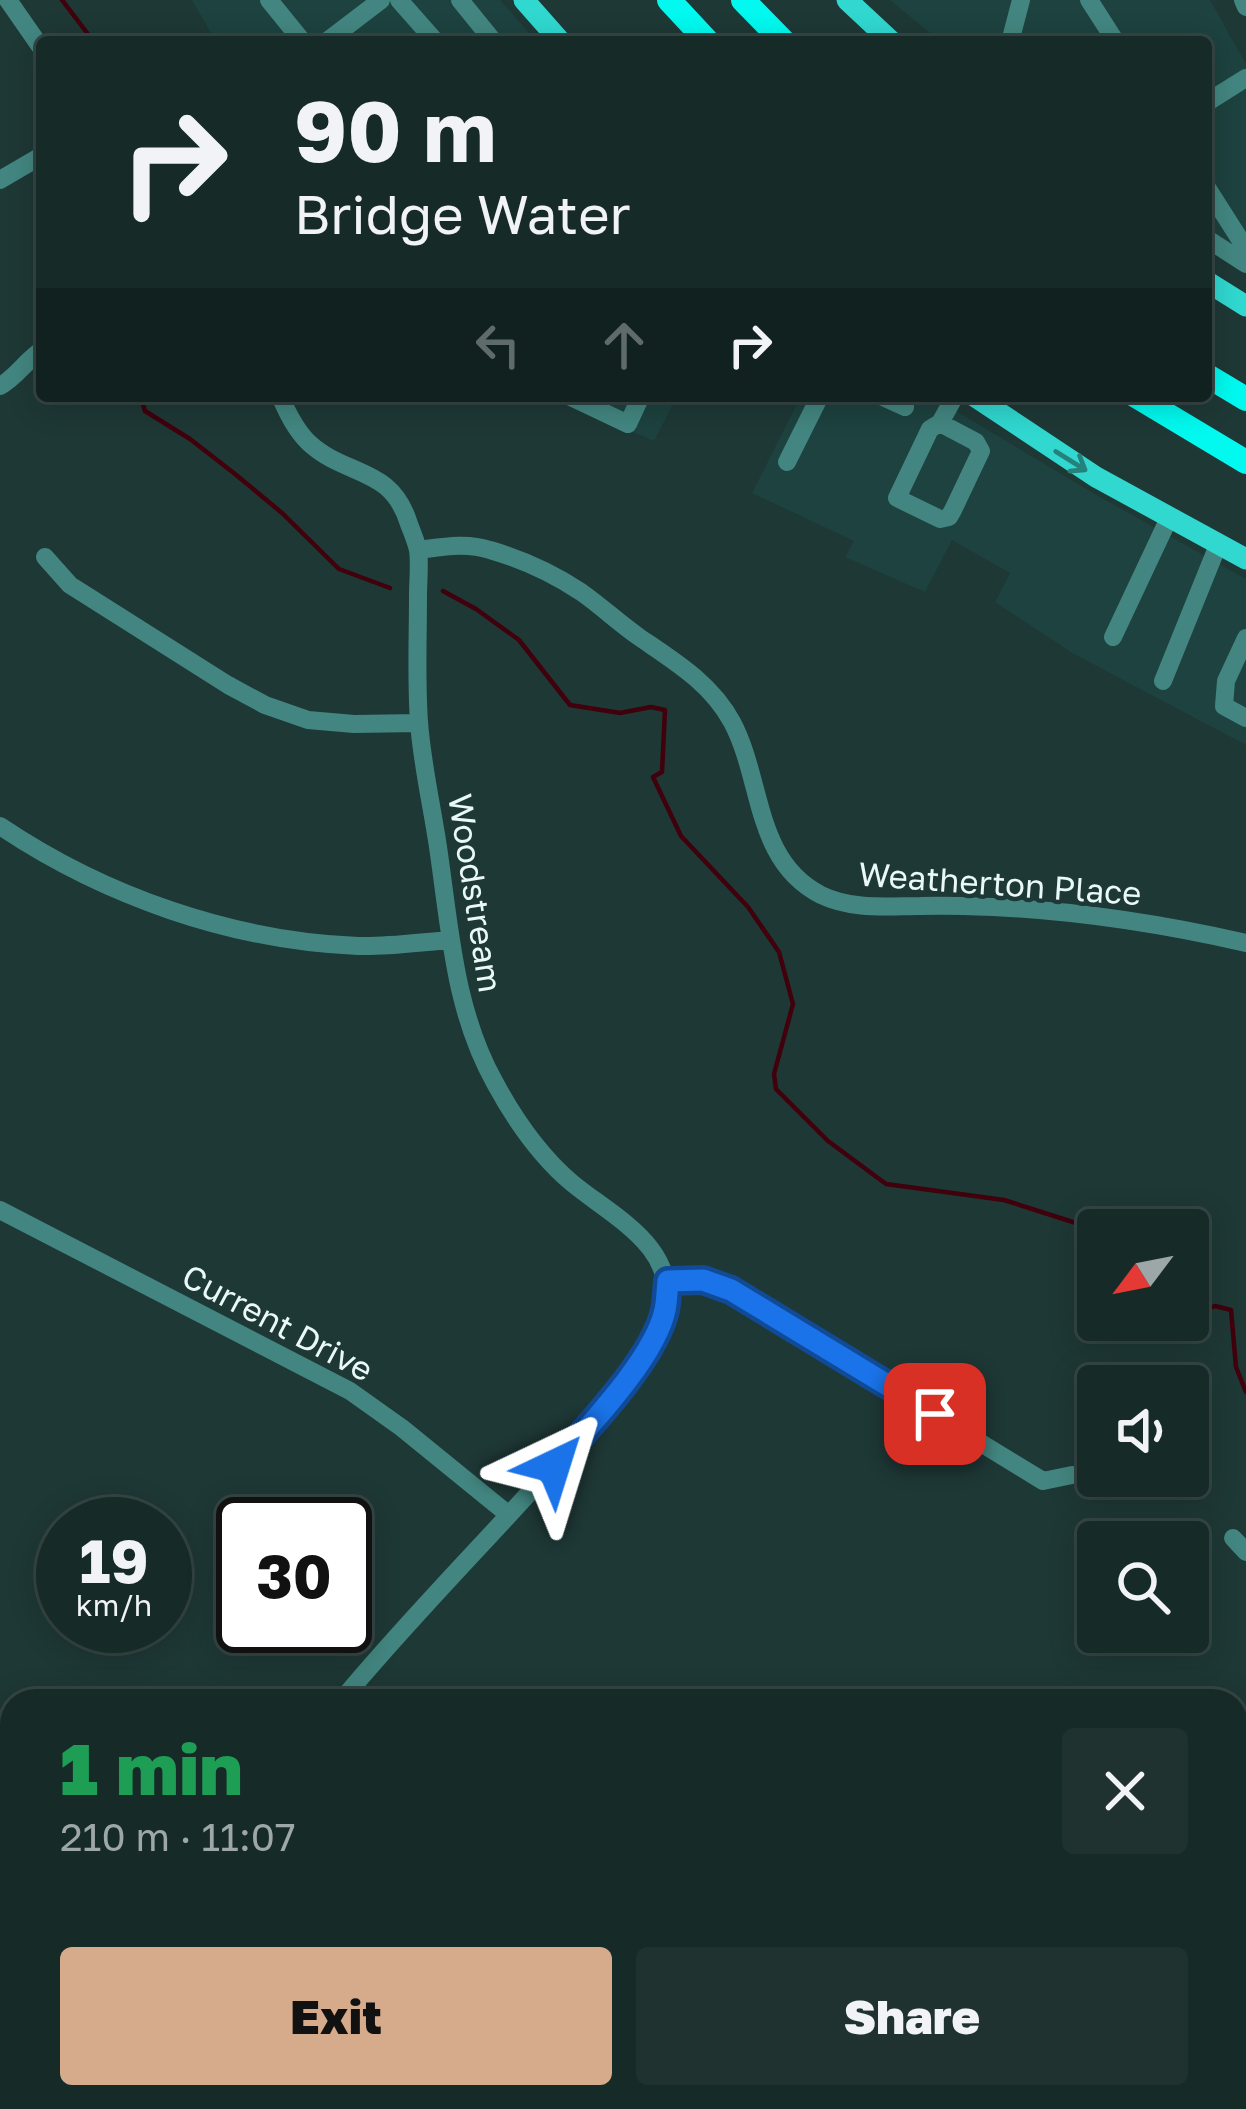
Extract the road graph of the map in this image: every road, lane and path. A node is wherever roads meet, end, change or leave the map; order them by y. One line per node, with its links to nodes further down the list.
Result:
1 (8, 0): 22 (street)
2 (268, 0): 12 (street)
3 (381, 0): 13 (street)
4 (399, 0): 14 (street)
5 (460, 0): 15 (street)
6 (524, 0): 16 (main road)
7 (669, 0): 17 (highway)
8 (743, 0): 18 (highway)
9 (847, 0): 19 (main road)
10 (1021, 0): 20 (street)
11 (1089, 0): 21 (street)
12 (298, 36)
13 (334, 36)
14 (431, 36)
15 (489, 36)
16 (556, 36)
17 (702, 36)
18 (778, 36)
19 (886, 36)
20 (1012, 36)
21 (1111, 36)
22 (36, 40)
23 (1246, 78): 24 (street)
24 (1212, 99)
25 (36, 160): 26 (street)
26 (0, 181)
27 (1212, 195): 29 (street)
28 (1212, 242): 30 (street)
29 (1246, 249)
30 (1246, 264)
31 (1212, 285): 32 (main road)
32 (1246, 306)
33 (36, 353): 35 (street)
34 (1212, 379): 36 (highway)
35 (0, 386)
36 (1246, 399)
37 (283, 402): 51 (street, Woodstream)
38 (582, 402): 39 (street)
39 (638, 402)
40 (817, 402): 47 (street)
41 (894, 402): 45 (street)
42 (953, 402): 46 (street)
43 (983, 402): 49 (main road, one-way to 49)
44 (1146, 402): 48 (highway)
45 (904, 407)
46 (940, 424): 46 (street)
47 (787, 462)
48 (1246, 462)
49 (1169, 518): 50 (main road); 54 (street)
50 (1218, 545): 53 (main road); 56 (street)
51 (418, 550): 58 (street, Woodstream); 61 (street, Weatherton Place)
52 (46, 557): 58 (street)
53 (1246, 559)
54 (1113, 637)
55 (1246, 638): 57 (street)
56 (1162, 681)
57 (1246, 718)
58 (419, 724): 60 (street, Woodstream)
59 (0, 826): 60 (street)
60 (451, 940): 63 (street, Woodstream)
61 (1246, 944)
62 (0, 1210): 65 (street, Current Drive)
63 (668, 1281): 64 (street); 65 (street)
64 (1072, 1475)
65 (509, 1516): 66 (street)
66 (352, 1689)

